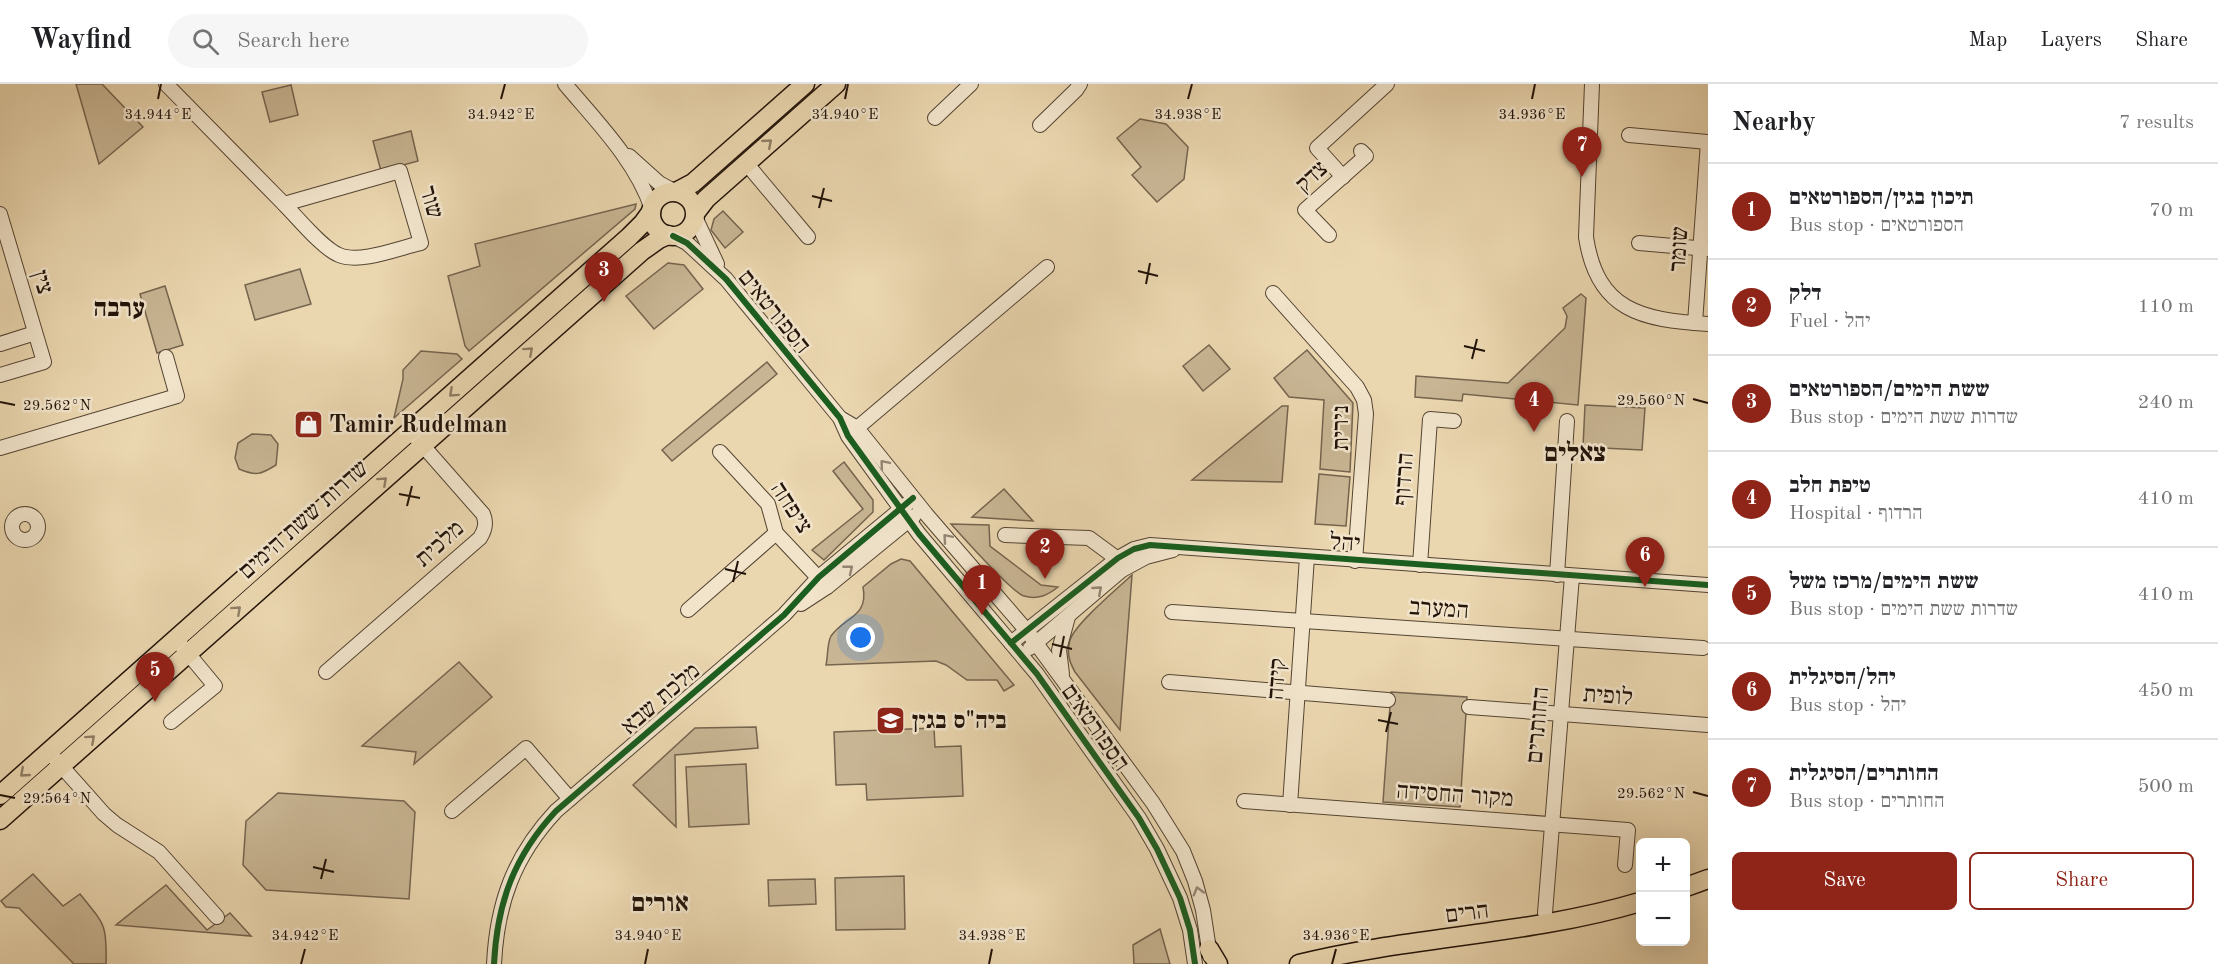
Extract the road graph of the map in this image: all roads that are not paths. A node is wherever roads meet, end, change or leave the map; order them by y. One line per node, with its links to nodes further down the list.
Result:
1 (166, 84): 20 (street, שור)
2 (565, 84): 15 (street)
3 (805, 84): 19 (main road)
4 (836, 84): 17 (main road, one-way to 4)
5 (971, 84): 11 (street)
6 (1387, 84): 18 (street)
7 (1592, 84): 10 (street)
8 (1598, 84): 10 (street)
9 (1076, 87): 12 (street)
10 (1592, 109): 32 (street)
11 (935, 118)
12 (1040, 125)
13 (1629, 135): 14 (street)
14 (1708, 142): 28 (street, שומר)
15 (615, 144): 19 (street); 21 (street)
16 (1361, 151): 18 (street, צדק)
17 (746, 163): 23 (main road); 26 (street)
18 (1343, 177): 24 (street, צדק)
19 (675, 192): 21 (main road); 23 (main road)
20 (284, 204): 20 (street, שור)
21 (651, 210): 25 (main road); 39 (main road, שדרות ששת הימים, one-way to 39)
22 (0, 214): 33 (street, צין)
23 (695, 214): 25 (main road); 30 (street, הספורטאים)
24 (1329, 235)
25 (671, 236): 30 (street, הספורטאים); 41 (main road, שדרות ששת הימים, one-way to 25)
26 (808, 237)
27 (1638, 243): 28 (street)
28 (1704, 248): 32 (street, שומר)
29 (1047, 267): 40 (street)
30 (726, 279): 40 (street, הספורטאים)
31 (1273, 293): 49 (street, נירית)
32 (1702, 323)
33 (35, 333): 34 (street); 36 (street, צין)
34 (0, 344)
35 (166, 357): 42 (street)
36 (0, 375)
37 (1454, 421): 51 (street, הרדוף)
38 (1567, 421): 52 (street)
39 (410, 431): 41 (street, מלכית); 61 (main road, שדרות ששת הימים)
40 (852, 432): 44 (street, הספורטאים, one-way to 40); 45 (street, הספורטאים)
41 (422, 446): 66 (main road, שדרות ששת הימים, one-way to 41); 68 (street, מלכית)
42 (0, 448)
43 (720, 452): 46 (street, ציפחה)
44 (918, 504): 45 (street, מלכת שבא); 60 (street, הספורטאים, one-way to 44)
45 (905, 515): 54 (street, מלכת שבא); 63 (street, הספורטאים)
46 (776, 533): 54 (street, ציפחה); 56 (street)
47 (1005, 535): 50 (street)
48 (1307, 557): 49 (street, יהל); 50 (street, יהל); 59 (street, קידה)
49 (1355, 561): 51 (street, יהל)
50 (1122, 563): 58 (street, יהל, one-way to 50); 60 (street, יהל)
51 (1420, 565): 52 (street, יהל)
52 (1557, 574): 53 (street, יהל)
53 (1572, 576): 55 (street, יהל); 62 (street, החותרים)
54 (823, 582): 80 (street, מלכת שבא)
55 (1708, 585)
56 (688, 610)
57 (1172, 612): 59 (street, המערב)
58 (1069, 615): 64 (street, יהל); 69 (street)
59 (1302, 620): 62 (street, המערב); 71 (street, קידה)
60 (1027, 630): 63 (street, יהל); 64 (street, הספורטאים)
61 (176, 639): 66 (street); 77 (main road, שדרות ששת הימים)
62 (1567, 639): 65 (street, המערב); 74 (street, החותרים)
63 (1011, 643): 67 (street, הספורטאים)
64 (1037, 643): 67 (street, יהל); 69 (street, הספורטאים)
65 (1703, 648)
66 (188, 653): 75 (street); 78 (main road, שדרות ששת הימים, one-way to 66)
67 (1021, 655): 94 (street, הספורטאים)
68 (326, 672)
69 (1065, 681): 92 (street, הספורטאים, one-way to 69)
70 (1168, 682): 71 (street)
71 (1298, 692): 72 (street); 82 (street, קידה)
72 (1388, 700)
73 (1469, 707): 74 (street, לופית)
74 (1561, 714): 76 (street, לופית); 85 (street, החותרים)
75 (171, 722)
76 (1708, 725)
77 (49, 751): 78 (street); 79 (main road, שדרות ששת הימים, one-way to 79)
78 (61, 766): 84 (main road, שדרות ששת הימים); 91 (street)
79 (0, 795)
80 (570, 798): 83 (street); 93 (street, מלכת שבא)
81 (1244, 801): 82 (street, מקור החסידה)
82 (1290, 805): 85 (street, מקור החסידה)
83 (452, 811)
84 (0, 820)
85 (1552, 824): 86 (street, מקור החסידה); 90 (street, החותרים)
86 (1625, 865)
87 (1708, 879): 88 (main road)
88 (1690, 886)
89 (1636, 903): 95 (main road, הרים)
90 (1545, 913)
91 (217, 917)
92 (1213, 959)
93 (494, 964)
94 (1195, 964)
95 (1299, 964)

